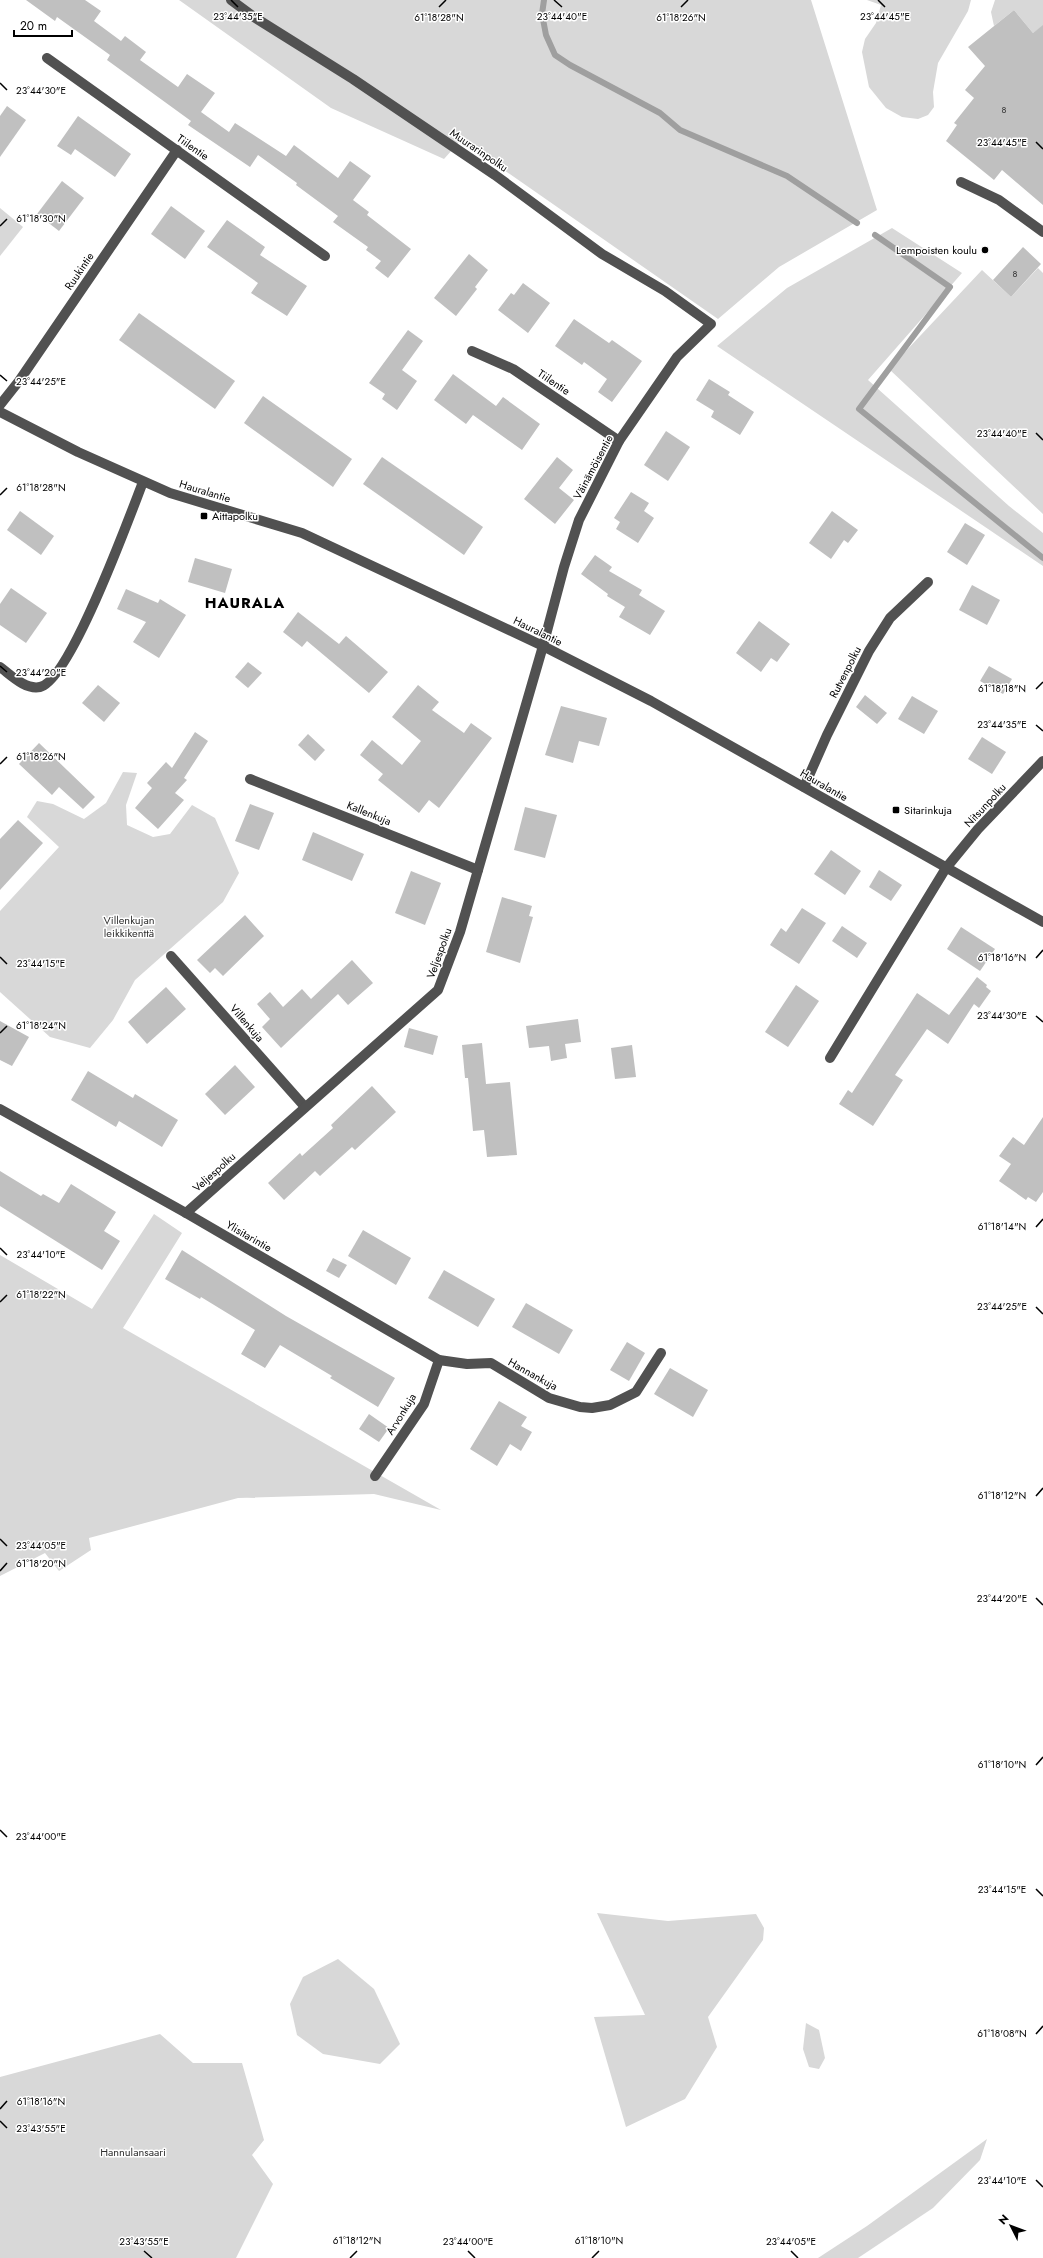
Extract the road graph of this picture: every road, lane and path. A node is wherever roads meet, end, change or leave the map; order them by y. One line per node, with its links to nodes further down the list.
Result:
1 (231, 0): 7 (street, Muurarinpolku)
2 (47, 58): 3 (street, Tiilentie)
3 (177, 150): 6 (street, Tiilentie); 9 (street, Ruukintie)
4 (961, 182): 5 (street)
5 (1043, 232)
6 (325, 256)
7 (711, 324): 11 (street, Väinämöisentie)
8 (472, 351): 11 (street, Tiilentie)
9 (0, 405)
10 (0, 412): 12 (street, Hauralantie)
11 (619, 441): 14 (street, Väinämöisentie)
12 (143, 482): 14 (street, Hauralantie); 15 (street)
13 (928, 582): 18 (street, Rutvenpolku)
14 (543, 646): 18 (street, Hauralantie); 20 (street, Veljespolku)
15 (0, 667)
16 (1043, 761): 19 (street, Nitsunpolku)
17 (250, 779): 20 (street, Kallenkuja)
18 (804, 787): 19 (street, Hauralantie)
19 (946, 868): 21 (street, Hauralantie); 23 (street)
20 (478, 870): 24 (street, Veljespolku)
21 (1043, 922)
22 (171, 956): 24 (street, Villenkuja)
23 (830, 1058)
24 (305, 1107): 26 (street, Veljespolku)
25 (0, 1108): 26 (street, Ylisitarintie)
26 (186, 1213): 28 (street, Ylisitarintie)
27 (661, 1353): 29 (street, Hannankuja)
28 (440, 1360): 29 (street, Ylisitarintie); 30 (street, Arvonkuja)
29 (491, 1363)
30 (375, 1476)

